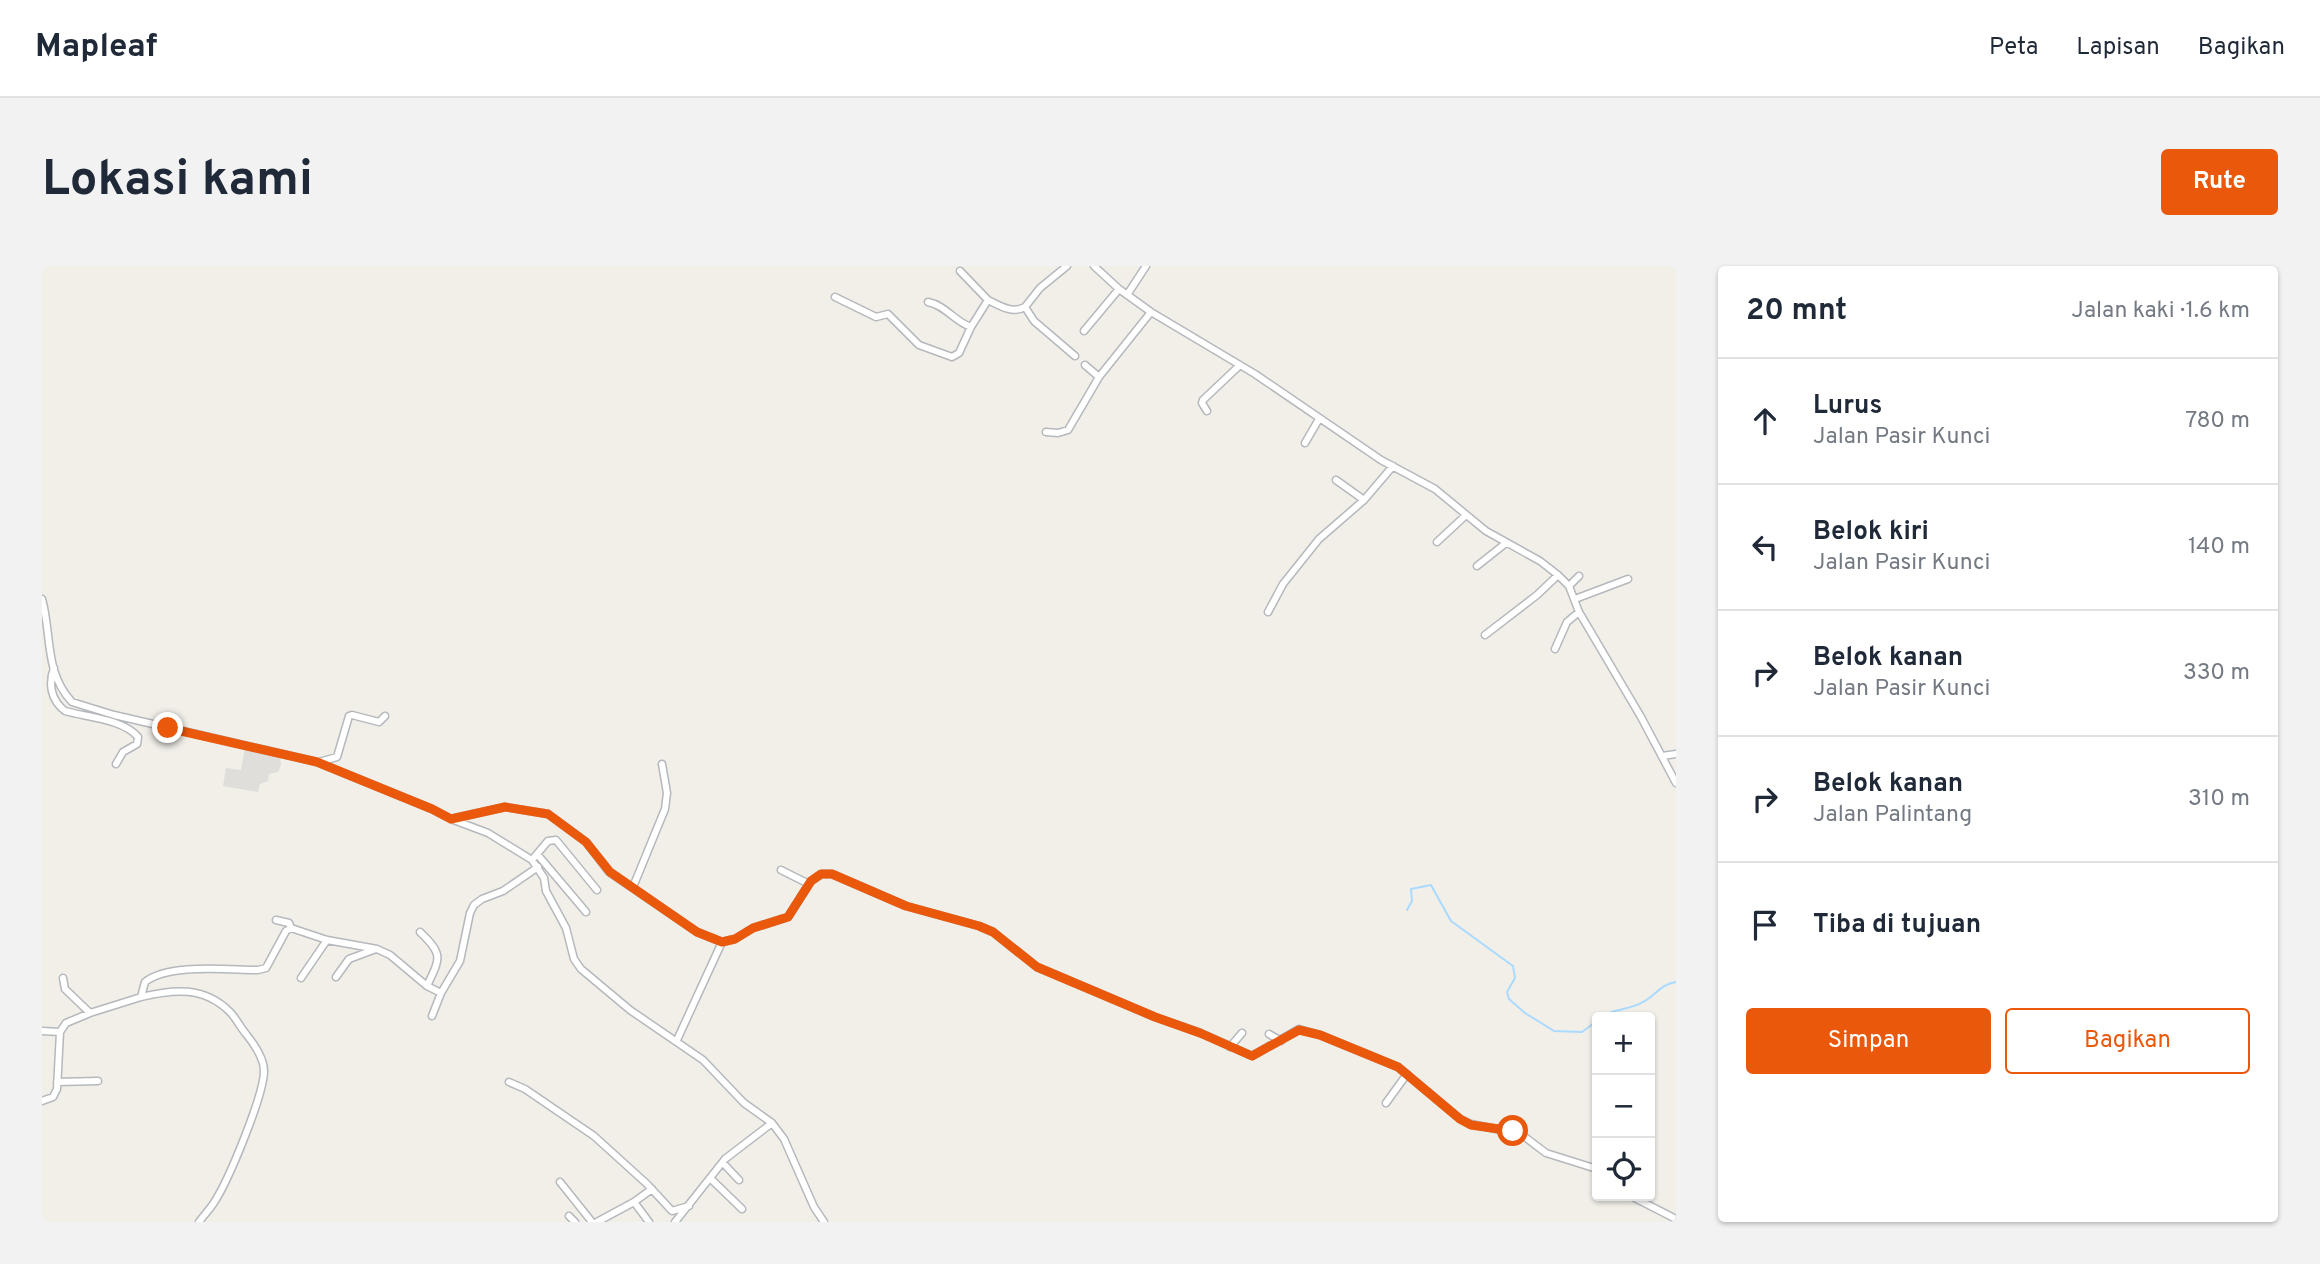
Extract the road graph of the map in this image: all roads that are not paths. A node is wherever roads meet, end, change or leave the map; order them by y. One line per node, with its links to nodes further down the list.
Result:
1 (1067, 266): 10 (street)
2 (1094, 266): 5 (street)
3 (1146, 266): 6 (street)
4 (960, 271): 8 (street)
5 (1119, 289): 6 (street); 13 (street)
6 (1127, 295): 11 (street)
7 (835, 297): 12 (street)
8 (988, 300): 10 (street); 12 (street)
9 (928, 302): 12 (street)
10 (1025, 307): 14 (street)
11 (1151, 312): 16 (street); 17 (street)
12 (971, 327)
13 (1084, 331)
14 (1075, 356)
15 (1085, 365): 17 (street)
16 (1240, 365): 18 (street); 19 (street)
17 (1099, 377): 20 (street)
18 (1206, 411)
19 (1319, 419): 21 (street); 22 (street)
20 (1046, 432)
21 (1305, 443)
22 (1392, 466): 24 (street); 25 (street)
23 (1336, 480): 24 (street)
24 (1364, 500): 35 (street)
25 (1465, 516): 26 (street); 27 (street)
26 (1437, 542)
27 (1506, 543): 28 (street); 29 (street)
28 (1477, 566)
29 (1558, 575): 32 (street); 37 (street)
30 (1579, 576): 32 (street)
31 (1628, 579): 34 (street)
32 (1569, 586): 34 (street)
33 (42, 599): 39 (street)
34 (1575, 599): 36 (street)
35 (1268, 612)
36 (1579, 612): 38 (street); 45 (street)
37 (1485, 635)
38 (1555, 649)
39 (54, 668): 41 (street); 41 (street)
40 (385, 716): 46 (street)
41 (113, 719): 42 (street); 43 (street)
42 (149, 723): 43 (street); 46 (street)
43 (138, 737): 47 (street)
44 (1676, 754): 45 (street)
45 (1662, 756): 49 (street)
46 (317, 762): 50 (street)
47 (116, 764)
48 (662, 764): 55 (street)
49 (1676, 783)
50 (451, 819): 51 (street); 55 (street)
51 (535, 857): 52 (street); 56 (street); 57 (street)
52 (538, 867): 68 (street); 76 (street)
53 (781, 870): 54 (street)
54 (809, 884): 62 (street); 78 (street)
55 (633, 887): 62 (street)
56 (597, 890)
57 (586, 912)
58 (276, 920): 59 (street)
59 (291, 928): 61 (street); 69 (street)
60 (420, 932): 67 (street)
61 (327, 940): 63 (street); 66 (street)
62 (722, 942): 76 (street)
63 (377, 949): 64 (street); 67 (street)
64 (336, 977)
65 (64, 978): 70 (street)
66 (301, 978)
67 (427, 986): 68 (street)
68 (441, 993): 71 (street)
69 (141, 998): 70 (street); 98 (street)
70 (90, 1013): 73 (street)
71 (432, 1016)
72 (42, 1031): 73 (street)
73 (60, 1032): 81 (street)
74 (1242, 1033): 78 (street)
75 (1269, 1034): 77 (street)
76 (677, 1040): 85 (street)
77 (1281, 1041): 78 (street); 79 (street)
78 (1230, 1047)
79 (1407, 1074): 84 (street); 87 (street)
80 (98, 1081): 81 (street)
81 (57, 1082): 83 (street)
82 (509, 1082): 91 (street)
83 (42, 1101)
84 (1385, 1102)
85 (772, 1124): 86 (street); 103 (street)
86 (723, 1163): 88 (street); 89 (street)
87 (1592, 1167)
88 (710, 1178): 94 (street); 95 (street)
89 (739, 1180)
90 (560, 1182): 100 (street)
91 (652, 1189): 93 (street); 94 (street)
92 (1641, 1201): 97 (street)
93 (634, 1202): 100 (street); 101 (street)
94 (689, 1206): 102 (street)
95 (742, 1209)
96 (569, 1216): 99 (street)
97 (1676, 1219)
98 (199, 1222)
99 (575, 1222)
100 (594, 1222)
101 (649, 1222)
102 (675, 1222)
103 (824, 1222)

